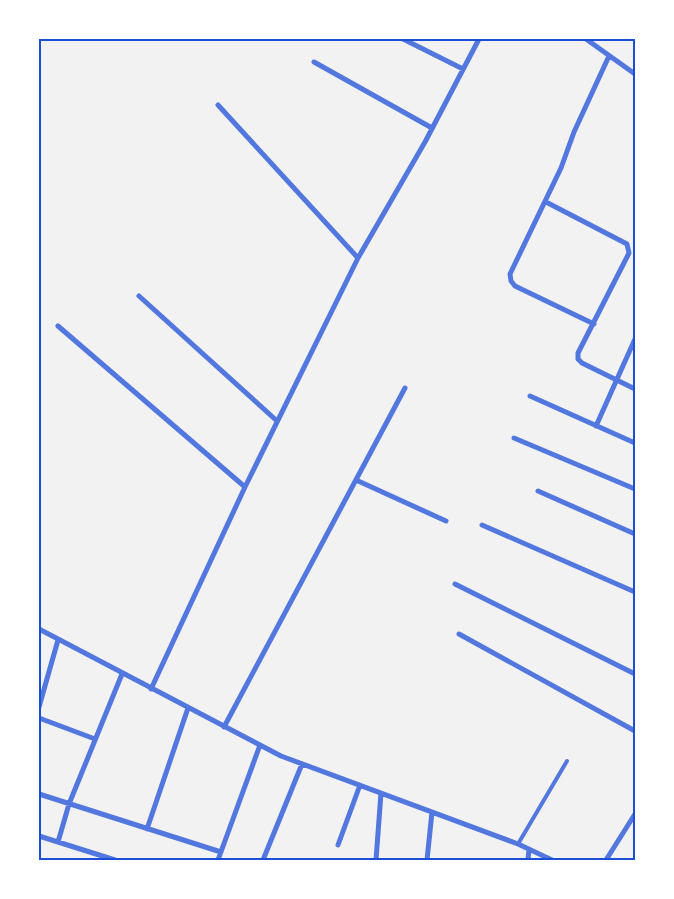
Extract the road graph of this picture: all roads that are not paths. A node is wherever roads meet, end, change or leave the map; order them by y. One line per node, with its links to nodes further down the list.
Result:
1 (403, 39): 8 (street)
2 (479, 39): 8 (street)
3 (586, 39): 5 (street)
4 (598, 39): 5 (street)
5 (595, 45): 6 (street)
6 (609, 56): 9 (street); 12 (street)
7 (314, 62): 11 (street)
8 (464, 69): 11 (street)
9 (635, 74)
10 (218, 105): 13 (street)
11 (432, 128): 13 (street)
12 (546, 202): 15 (street); 15 (street)
13 (358, 258): 22 (street)
14 (139, 296): 22 (street)
15 (594, 324): 18 (street)
16 (58, 326): 27 (street)
17 (635, 341): 18 (street)
18 (617, 380): 20 (street); 23 (street)
19 (404, 388): 26 (street)
20 (635, 389)
21 (530, 396): 23 (street)
22 (277, 420): 27 (street)
23 (596, 426): 25 (street)
24 (514, 438): 28 (street)
25 (635, 443)
26 (356, 480): 30 (street); 44 (street)
27 (245, 487): 40 (street)
28 (635, 489)
29 (538, 491): 32 (street)
30 (446, 521)
31 (482, 525): 34 (street)
32 (635, 534)
33 (455, 584): 39 (street)
34 (635, 592)
35 (39, 630): 37 (street)
36 (459, 634): 45 (street)
37 (58, 640): 38 (street); 41 (street)
38 (122, 674): 40 (street); 46 (street)
39 (635, 674)
40 (151, 689): 42 (street)
41 (39, 707)
42 (188, 708): 44 (street); 56 (street)
43 (39, 718): 46 (street)
44 (224, 727): 47 (street)
45 (635, 731)
46 (95, 739): 53 (street)
47 (260, 745): 49 (street); 62 (street)
48 (568, 761): 59 (lane)
49 (302, 764): 50 (street); 65 (street)
50 (360, 785): 51 (street); 60 (street)
51 (381, 793): 54 (street); 66 (street)
52 (39, 794): 53 (street)
53 (69, 804): 56 (street); 58 (street)
54 (432, 812): 59 (street); 67 (street)
55 (635, 814): 70 (street)
56 (147, 829): 62 (street)
57 (39, 836): 58 (street)
58 (58, 842): 63 (street)
59 (518, 844): 61 (street)
60 (338, 845)
61 (529, 849): 68 (street); 69 (street)
62 (221, 852): 64 (street)
63 (115, 860)
64 (218, 860)
65 (263, 860)
66 (376, 860)
67 (427, 860)
68 (528, 860)
69 (552, 860)
70 (606, 860)

